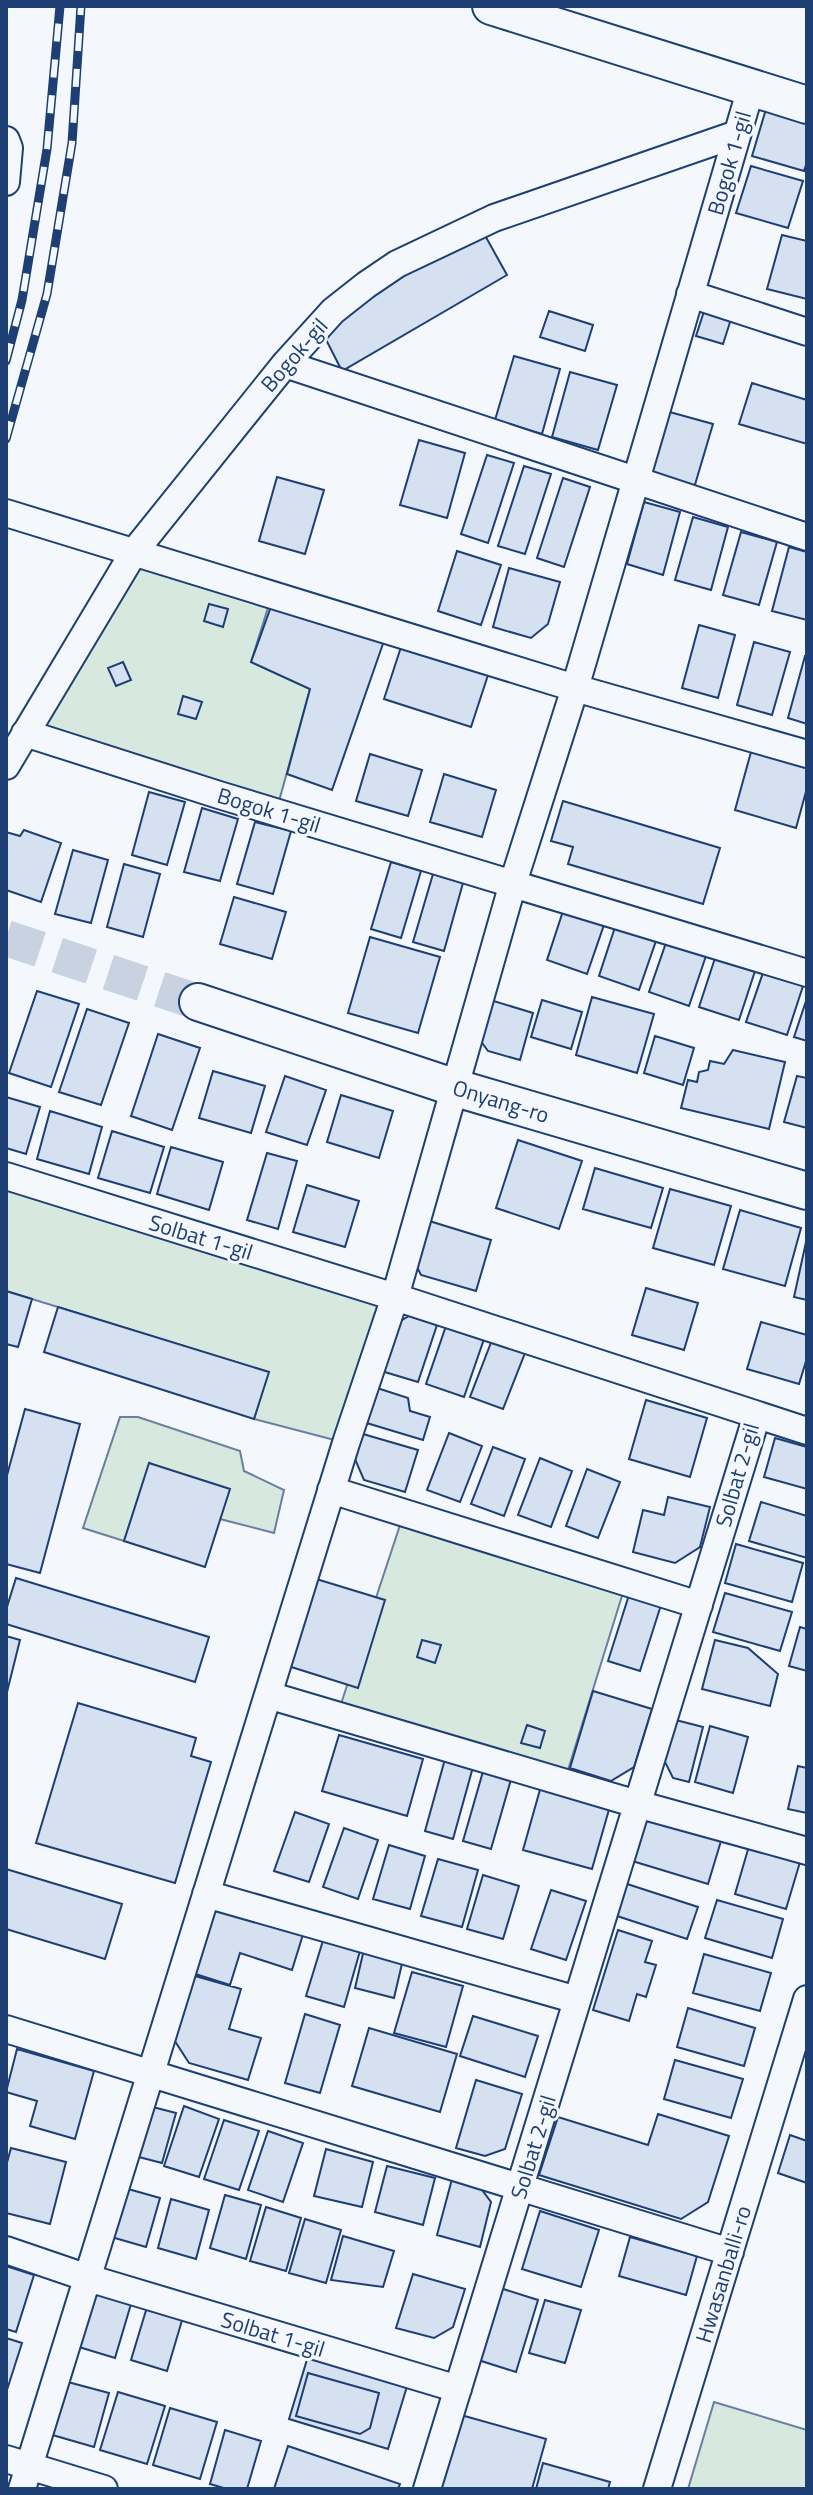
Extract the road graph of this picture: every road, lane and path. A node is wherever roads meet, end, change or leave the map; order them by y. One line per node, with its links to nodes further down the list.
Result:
1 (491, 6): 2 (main road)
2 (751, 88): 3 (main road, Bogok 1-gil); 4 (street, Bogok 1-gil)
3 (807, 105)
4 (737, 134): 7 (street, Bogok 1-gil); 9 (street, Bogok-gil)
5 (6, 140): 6 (street)
6 (6, 182)
7 (690, 294): 8 (street); 10 (street, Bogok 1-gil)
8 (807, 332)
9 (285, 364): 10 (street); 13 (street, Bogok-gil)
10 (636, 480): 12 (street); 14 (street, Bogok 1-gil)
11 (6, 513): 13 (street)
12 (807, 537)
13 (134, 552): 14 (street); 15 (street, Bogok-gil)
14 (575, 688): 16 (street); 18 (street, Bogok 1-gil)
15 (25, 733): 17 (street, Bogok-gil); 18 (street, Bogok 1-gil)
16 (807, 754)
17 (6, 766)
18 (513, 883): 19 (street, Bogok 1-gil); 21 (street, Bogok 1-gil)
19 (807, 973)
20 (198, 1002): 21 (main road, Onyang-ro)
21 (456, 1088): 23 (main road, Onyang-ro); 24 (street)
22 (6, 1176): 24 (street, Solbat 1-gil)
23 (807, 1191)
24 (395, 1297): 25 (street, Solbat 2-gil); 27 (street)
25 (757, 1415): 26 (street); 28 (street, Solbat 2-gil)
26 (807, 1431)
27 (331, 1490): 28 (street); 29 (street)
28 (699, 1605): 30 (street, Solbat 2-gil)
29 (268, 1695): 30 (street); 32 (street)
30 (637, 1804): 31 (street); 34 (street, Solbat 2-gil)
31 (807, 1851)
32 (206, 1894): 34 (street); 37 (street)
33 (807, 1999): 36 (street, Hwasanballi-ro)
34 (577, 2000): 38 (street, Solbat 2-gil)
35 (6, 2029): 37 (street)
36 (798, 2061): 40 (street, Hwasanballi-ro)
37 (151, 2074): 38 (street); 41 (street)
38 (520, 2188): 40 (street); 42 (street, Solbat 2-gil)
39 (6, 2250): 41 (street, Solbat 1-gil)
40 (730, 2252): 46 (street, Hwasanballi-ro)
41 (88, 2278): 42 (street, Solbat 1-gil); 43 (street)
42 (458, 2389): 45 (street, Solbat 2-gil)
43 (19, 2471): 44 (street)
44 (104, 2489)
45 (427, 2489)
46 (657, 2489)

